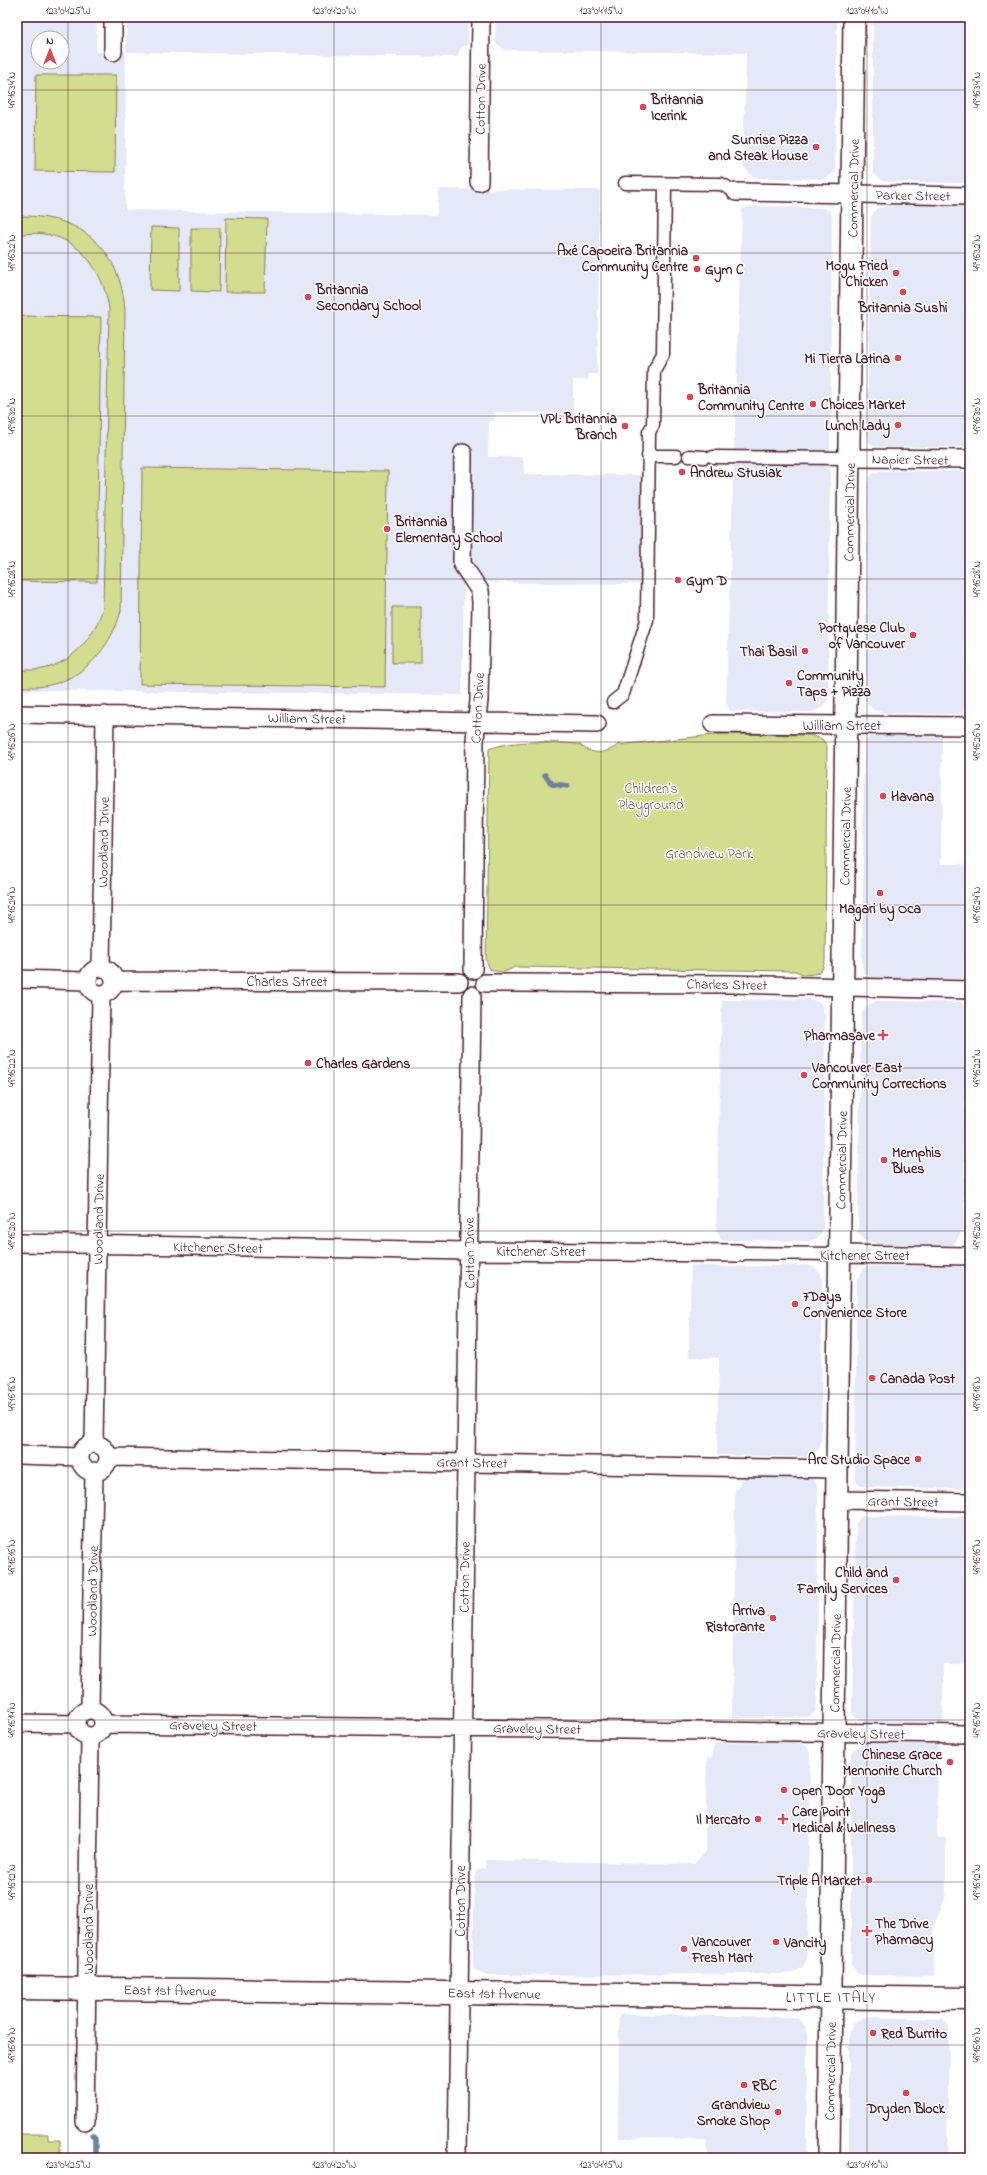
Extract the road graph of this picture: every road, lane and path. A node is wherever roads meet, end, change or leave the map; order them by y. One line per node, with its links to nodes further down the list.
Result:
1 (113, 17): 4 (street)
2 (482, 17): 5 (street, Cotton Drive)
3 (854, 17): 9 (street, Commercial Drive)
4 (113, 52)
5 (479, 182)
6 (625, 183): 7 (street)
7 (665, 184): 8 (street); 12 (street)
8 (736, 192): 9 (street, Parker Street)
9 (853, 194): 10 (street, Parker Street); 15 (street, Commercial Drive)
10 (970, 196)
11 (463, 453): 20 (street, Cotton Drive)
12 (648, 456): 13 (street); 17 (street)
13 (676, 456)
14 (689, 456): 15 (street)
15 (850, 458): 16 (street, Napier Street); 23 (street, Commercial Drive)
16 (970, 459)
17 (613, 702)
18 (17, 714): 19 (street, William Street)
19 (105, 715): 20 (street, William Street); 25 (street, Woodland Drive)
20 (477, 721): 21 (street, William Street); 26 (street, Cotton Drive)
21 (597, 724)
22 (714, 724): 23 (street, William Street)
23 (846, 725): 24 (street, William Street); 32 (street, Commercial Drive)
24 (970, 726)
25 (101, 968): 28 (street); 29 (street)
26 (473, 970): 30 (street); 31 (street)
27 (17, 979): 28 (street)
28 (87, 980): 34 (street)
29 (114, 981): 30 (street, Charles Street); 34 (street)
30 (459, 982): 35 (street)
31 (485, 983): 32 (street, Charles Street); 35 (street)
32 (843, 988): 33 (street, Charles Street); 40 (street, Commercial Drive)
33 (970, 990)
34 (101, 994): 37 (street, Woodland Drive)
35 (472, 995): 38 (street, Cotton Drive)
36 (17, 1243): 37 (street, Kitchener Street)
37 (98, 1246): 38 (street, Kitchener Street); 42 (street, Woodland Drive)
38 (469, 1251): 39 (street, Kitchener Street); 46 (street, Cotton Drive)
39 (739, 1253): 40 (street, Kitchener Street)
40 (840, 1254): 41 (street, Kitchener Street); 47 (street, Commercial Drive)
41 (970, 1256)
42 (94, 1444): 44 (street); 45 (street)
43 (17, 1455): 44 (street)
44 (80, 1457): 48 (street)
45 (108, 1458): 46 (street, Grant Street); 48 (street)
46 (465, 1462): 47 (street, Grant Street); 55 (street, Cotton Drive)
47 (837, 1469): 49 (street, Commercial Drive)
48 (94, 1471): 51 (street, Woodland Drive)
49 (836, 1500): 50 (street, Grant Street); 56 (street, Commercial Drive)
50 (970, 1502)
51 (90, 1710): 53 (street); 54 (street)
52 (17, 1723): 53 (street)
53 (76, 1724): 58 (street)
54 (103, 1724): 55 (street, Graveley Street); 58 (street)
55 (462, 1727): 56 (street, Graveley Street); 61 (street, Cotton Drive)
56 (834, 1733): 57 (street, Graveley Street); 62 (street, Commercial Drive)
57 (970, 1734)
58 (90, 1737): 60 (street, Woodland Drive)
59 (17, 1988): 60 (main road, East 1st Avenue)
60 (88, 1989): 61 (main road, East 1st Avenue); 64 (street, Woodland Drive)
61 (459, 1992): 62 (main road, East 1st Avenue); 65 (street, Cotton Drive)
62 (831, 1997): 63 (main road, East 1st Avenue); 66 (street, Commercial Drive)
63 (970, 1999)
64 (85, 2122)
65 (457, 2158)
66 (829, 2158)

